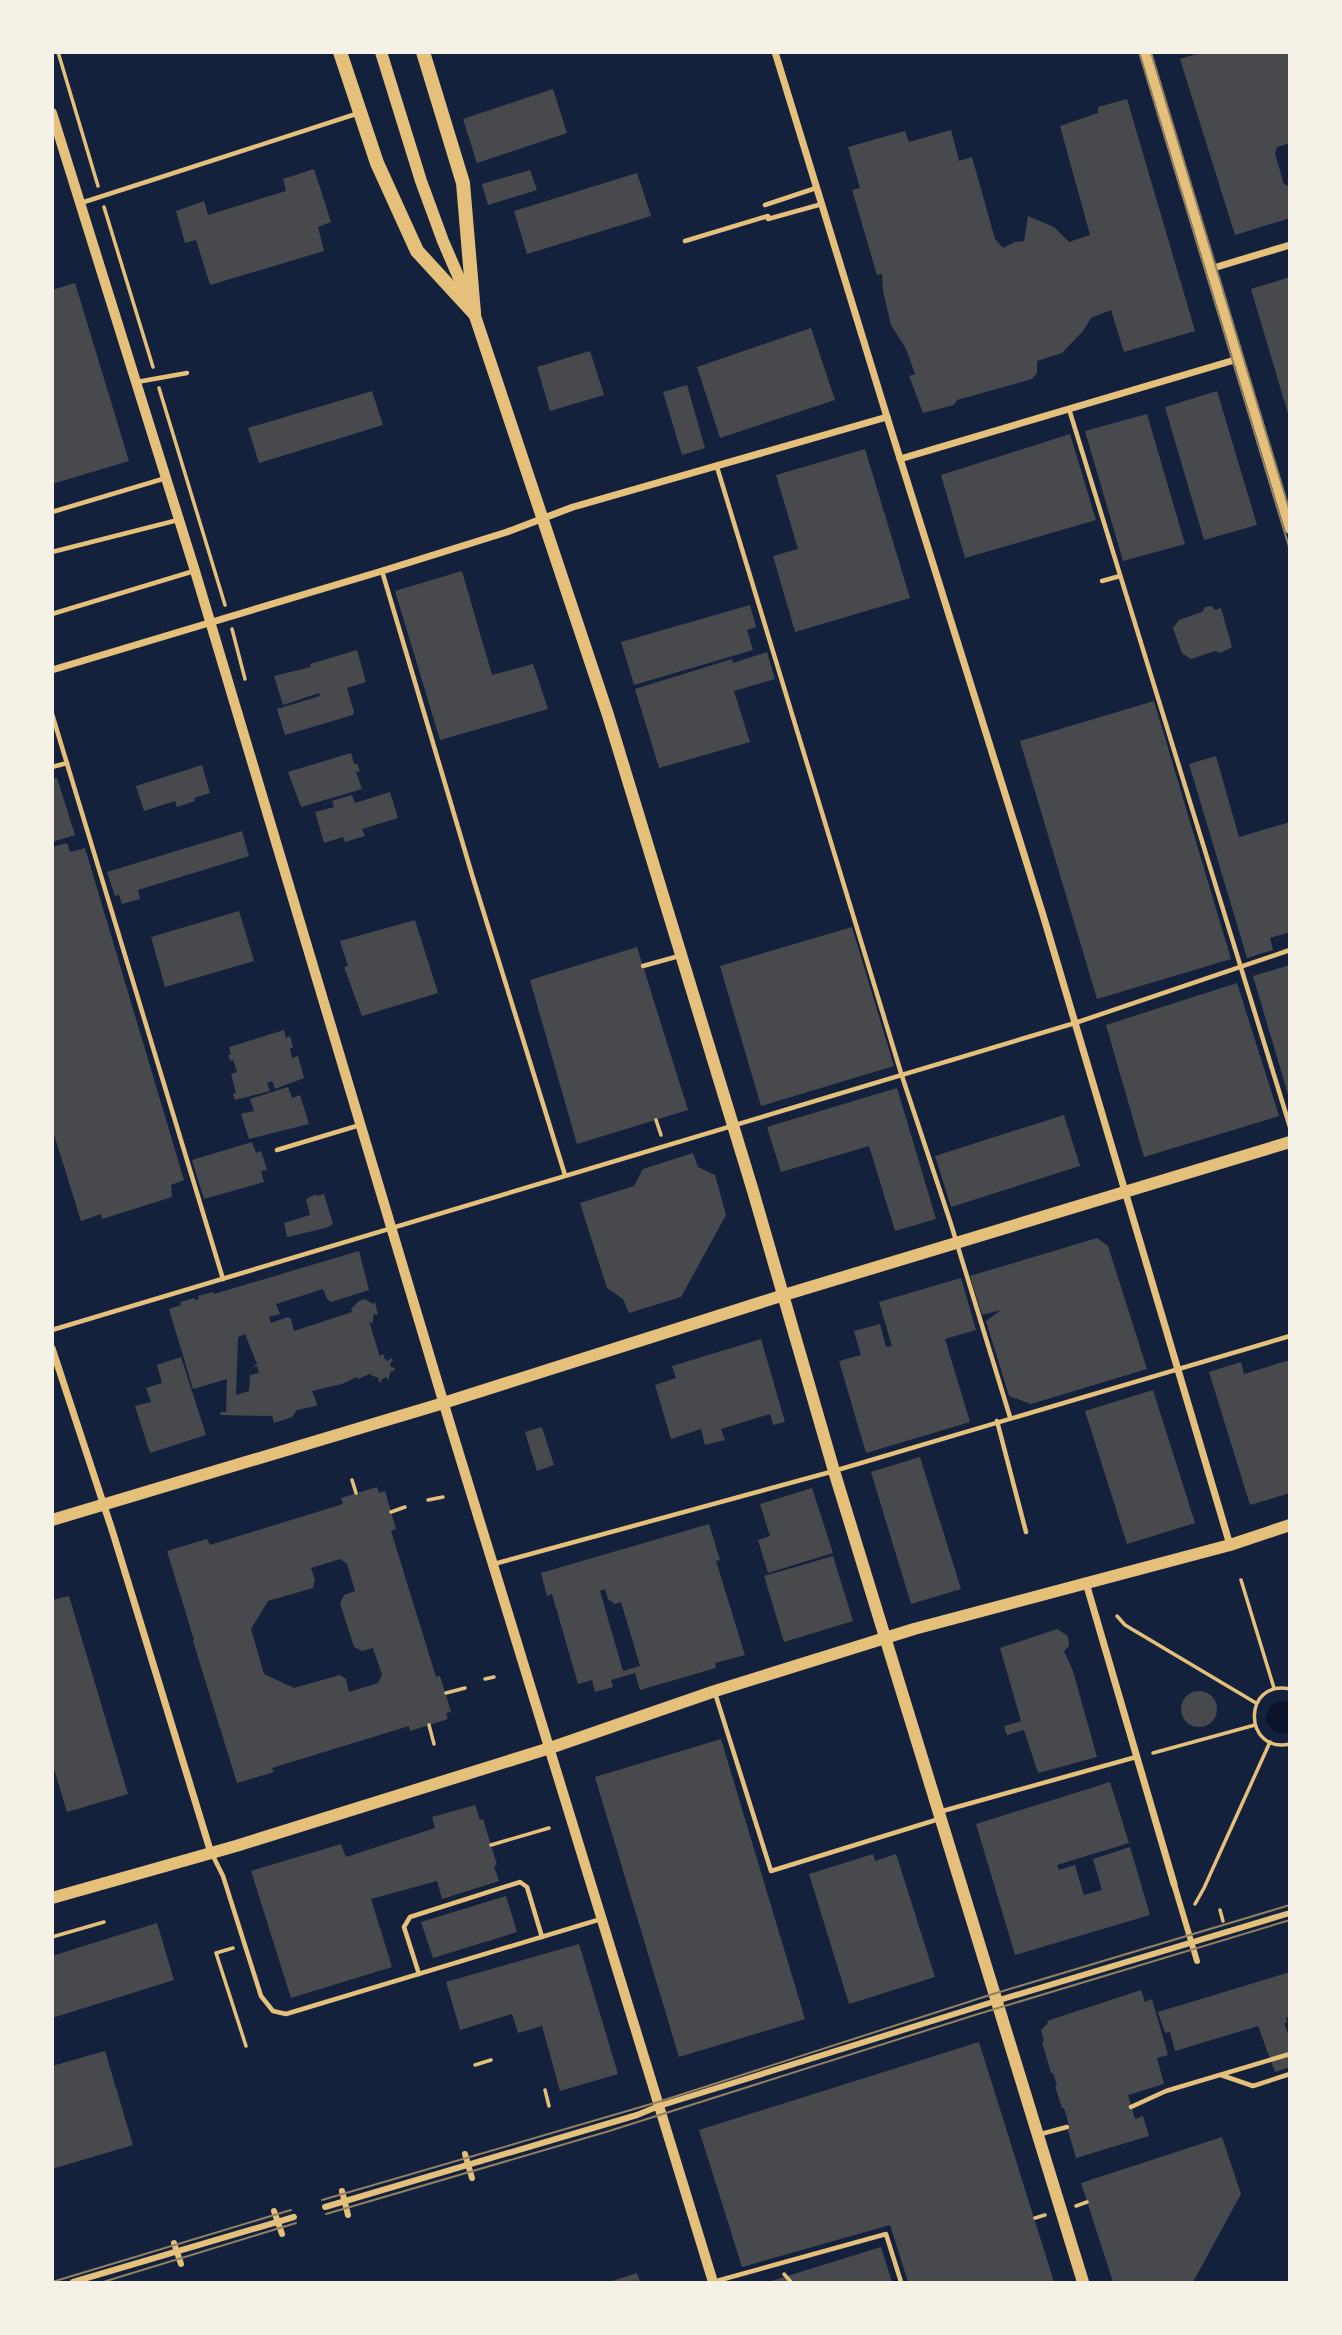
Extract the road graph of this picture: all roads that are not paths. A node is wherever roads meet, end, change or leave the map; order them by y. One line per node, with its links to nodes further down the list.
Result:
1 (340, 52): 7 (main road)
2 (381, 52): 15 (main road)
3 (423, 52): 15 (main road)
4 (775, 52): 8 (street)
5 (1145, 52): 14 (street)
6 (52, 113): 9 (street)
7 (360, 113): 9 (lane); 15 (main road)
8 (816, 188): 10 (street); 11 (lane)
9 (80, 203): 18 (street)
10 (821, 204): 12 (lane); 20 (street)
11 (765, 205)
12 (685, 241)
13 (1290, 245): 14 (street)
14 (1210, 269): 16 (street)
15 (474, 313): 25 (main road)
16 (1238, 359): 19 (street); 27 (street)
17 (187, 373): 18 (lane)
18 (136, 382): 23 (street)
19 (1068, 408): 21 (street); 31 (lane)
20 (887, 417): 21 (street); 22 (street)
21 (900, 459): 43 (street)
22 (717, 467): 25 (street); 44 (lane)
23 (166, 478): 24 (lane); 26 (street)
24 (52, 512)
25 (543, 517): 30 (street); 40 (main road)
26 (179, 520): 28 (lane); 29 (street)
27 (1290, 529)
28 (52, 552)
29 (195, 571): 33 (lane); 34 (street)
30 (382, 571): 34 (street); 50 (lane)
31 (1120, 576): 32 (lane); 42 (lane)
32 (1102, 581)
33 (52, 614)
34 (211, 624): 35 (street); 45 (street)
35 (52, 670)
36 (53, 716): 37 (lane)
37 (67, 763): 38 (lane); 54 (lane)
38 (52, 767)
39 (1290, 950): 42 (lane)
40 (681, 955): 41 (lane); 46 (main road)
41 (643, 966)
42 (1240, 967): 43 (lane); 47 (lane)
43 (1075, 1023): 44 (lane); 51 (street)
44 (901, 1073): 46 (lane); 53 (lane)
45 (361, 1125): 49 (lane); 52 (street)
46 (733, 1125): 50 (lane); 55 (main road)
47 (1290, 1127)
48 (1290, 1142): 51 (main road)
49 (277, 1150)
50 (565, 1175): 52 (lane)
51 (1125, 1192): 53 (main road); 59 (street)
52 (392, 1228): 54 (lane); 60 (street)
53 (956, 1243): 55 (main road); 61 (lane)
54 (223, 1279): 56 (lane)
55 (784, 1295): 60 (main road); 63 (main road)
56 (52, 1330)
57 (1290, 1336): 59 (lane)
58 (52, 1348): 64 (street)
59 (1178, 1369): 61 (lane); 68 (street)
60 (444, 1402): 64 (main road); 69 (street)
61 (1010, 1417): 62 (lane)
62 (997, 1421): 63 (lane); 67 (lane)
63 (834, 1471): 69 (lane); 71 (main road)
64 (104, 1505): 65 (main road); 76 (street)
65 (52, 1520)
66 (1290, 1525): 68 (main road)
67 (1026, 1532)
68 (1230, 1545): 70 (main road)
69 (493, 1564): 73 (street)
70 (1086, 1583): 71 (main road); 74 (street)
71 (885, 1638): 72 (main road); 75 (main road)
72 (715, 1691): 73 (main road); 75 (lane)
73 (550, 1748): 76 (main road); 80 (street)
74 (1137, 1757): 75 (lane); 77 (street)
75 (939, 1815): 85 (main road)
76 (212, 1853): 78 (main road); 84 (lane)
77 (1174, 1884): 82 (street)
78 (52, 1898)
79 (1290, 1913): 82 (street)
80 (601, 1919): 81 (lane); 89 (street)
81 (542, 1937): 84 (lane); 84 (lane)
82 (1191, 1942): 83 (street); 85 (street)
83 (1197, 1961)
84 (419, 1974)
85 (996, 2001): 89 (street); 92 (main road)
86 (1290, 2054): 87 (lane)
87 (1220, 2074): 88 (lane); 90 (lane)
88 (1290, 2074)
89 (659, 2106): 94 (street); 107 (street)
90 (1131, 2107)
91 (1067, 2127): 92 (lane)
92 (1038, 2135): 110 (main road)
93 (465, 2154): 94 (street)
94 (469, 2166): 95 (street); 97 (street)
95 (472, 2178)
96 (342, 2191): 97 (street)
97 (345, 2201): 98 (street); 100 (street)
98 (324, 2207)
99 (274, 2211): 102 (street)
100 (348, 2215)
101 (293, 2217): 102 (street)
102 (278, 2221): 103 (street); 105 (street)
103 (282, 2234)
104 (174, 2243): 105 (street)
105 (176, 2251): 106 (street); 108 (street)
106 (181, 2264)
107 (713, 2282): 109 (lane)
108 (73, 2283)
109 (901, 2283)
110 (1083, 2283)

